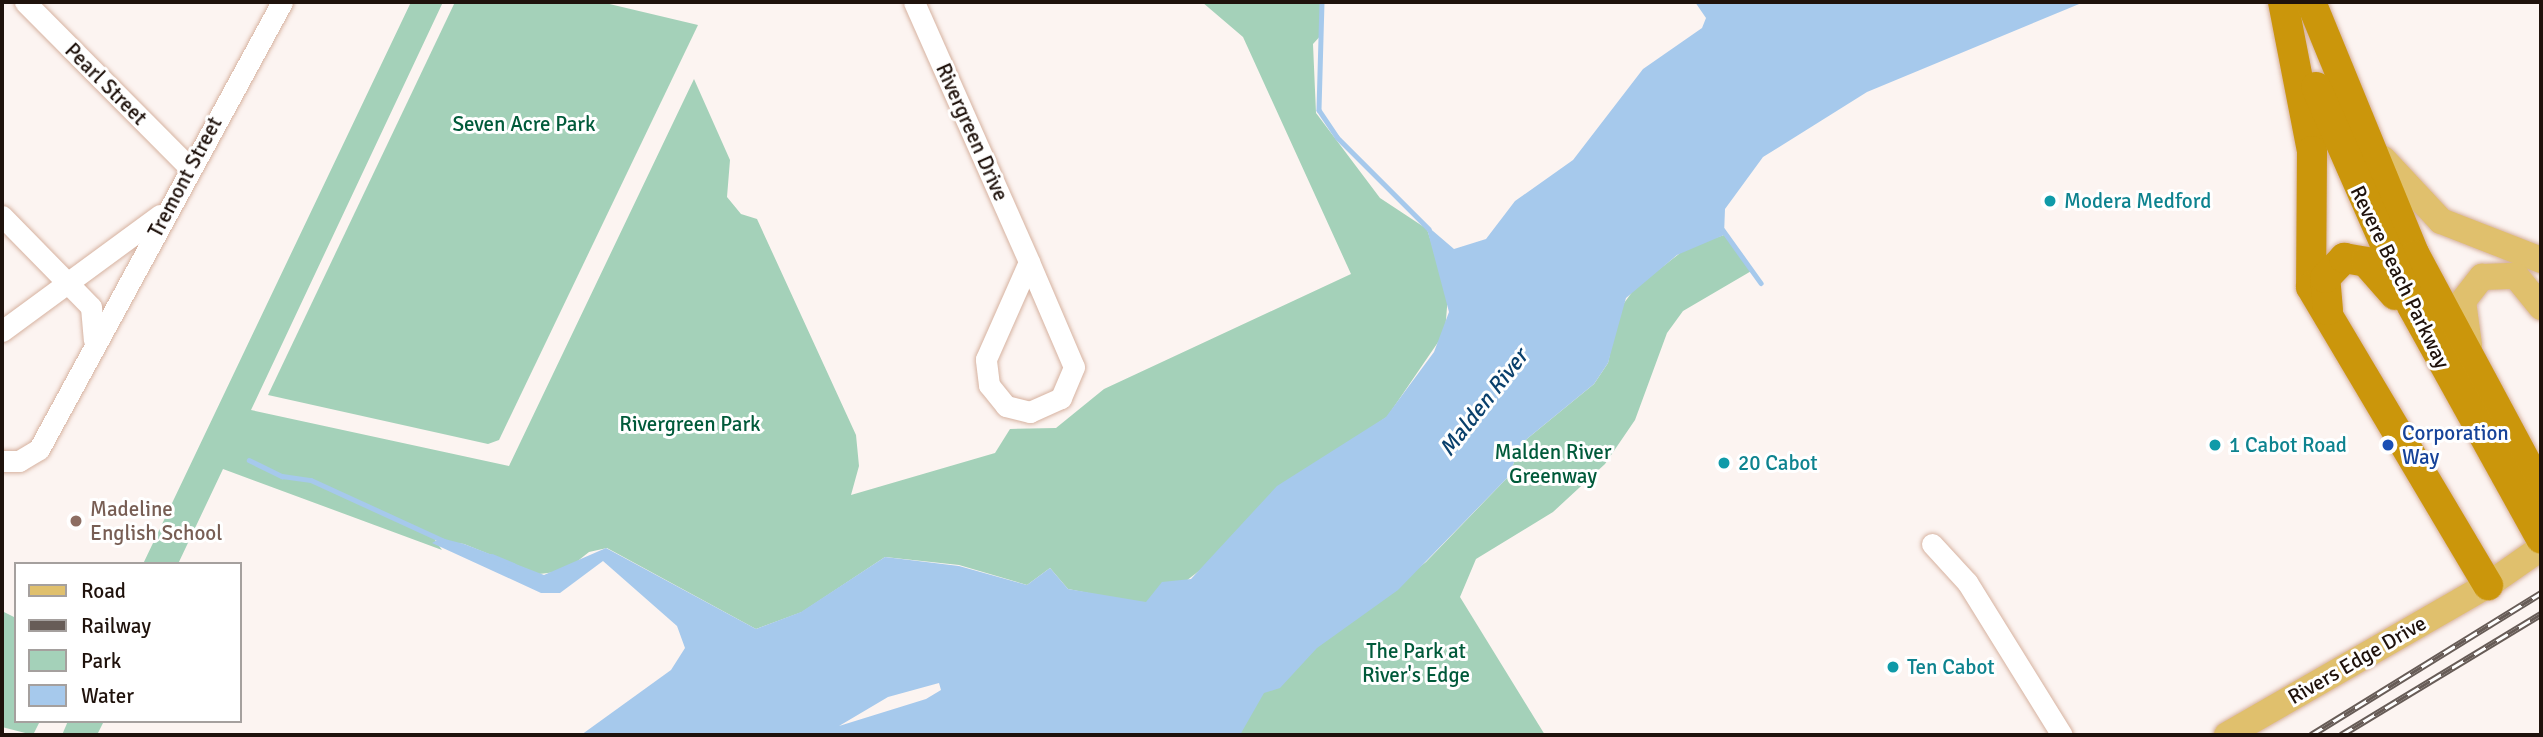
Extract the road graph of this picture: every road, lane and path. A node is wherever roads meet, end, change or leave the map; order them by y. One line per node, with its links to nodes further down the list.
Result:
1 (25, 2): 7 (street, Pearl Street)
2 (282, 2): 7 (street, Tremont Street)
3 (914, 2): 11 (street, Rivergreen Drive)
4 (2283, 2): 14 (highway); 16 (highway, Revere Beach Parkway)
5 (2311, 2): 6 (highway, Revere Beach Parkway)
6 (2339, 78): 10 (main road); 18 (highway, Revere Beach Parkway)
7 (188, 166): 8 (street, Tremont Street)
8 (166, 208): 12 (street); 17 (street, Tremont Street)
9 (2, 216): 12 (street, Tremont Street)
10 (2541, 260)
11 (1029, 262): 11 (street, Rivergreen Drive)
12 (68, 283): 15 (street); 17 (street, Tremont Street)
13 (2541, 307): 18 (main road)
14 (2334, 323): 16 (highway); 25 (highway)
15 (2, 331)
16 (2435, 352): 20 (highway, Revere Beach Parkway)
17 (90, 353): 19 (street, Tremont Street)
18 (2502, 423): 20 (highway, Revere Beach Parkway)
19 (2, 461)
20 (2531, 497): 21 (highway, Revere Beach Parkway)
21 (2541, 539)
22 (1933, 544): 26 (street)
23 (2541, 548): 25 (main road, Rivers Edge Drive)
24 (2541, 567): 25 (main road, Rivers Edge Drive)
25 (2499, 581): 27 (main road, Rivers Edge Drive)
26 (2062, 735)
27 (2227, 735)

